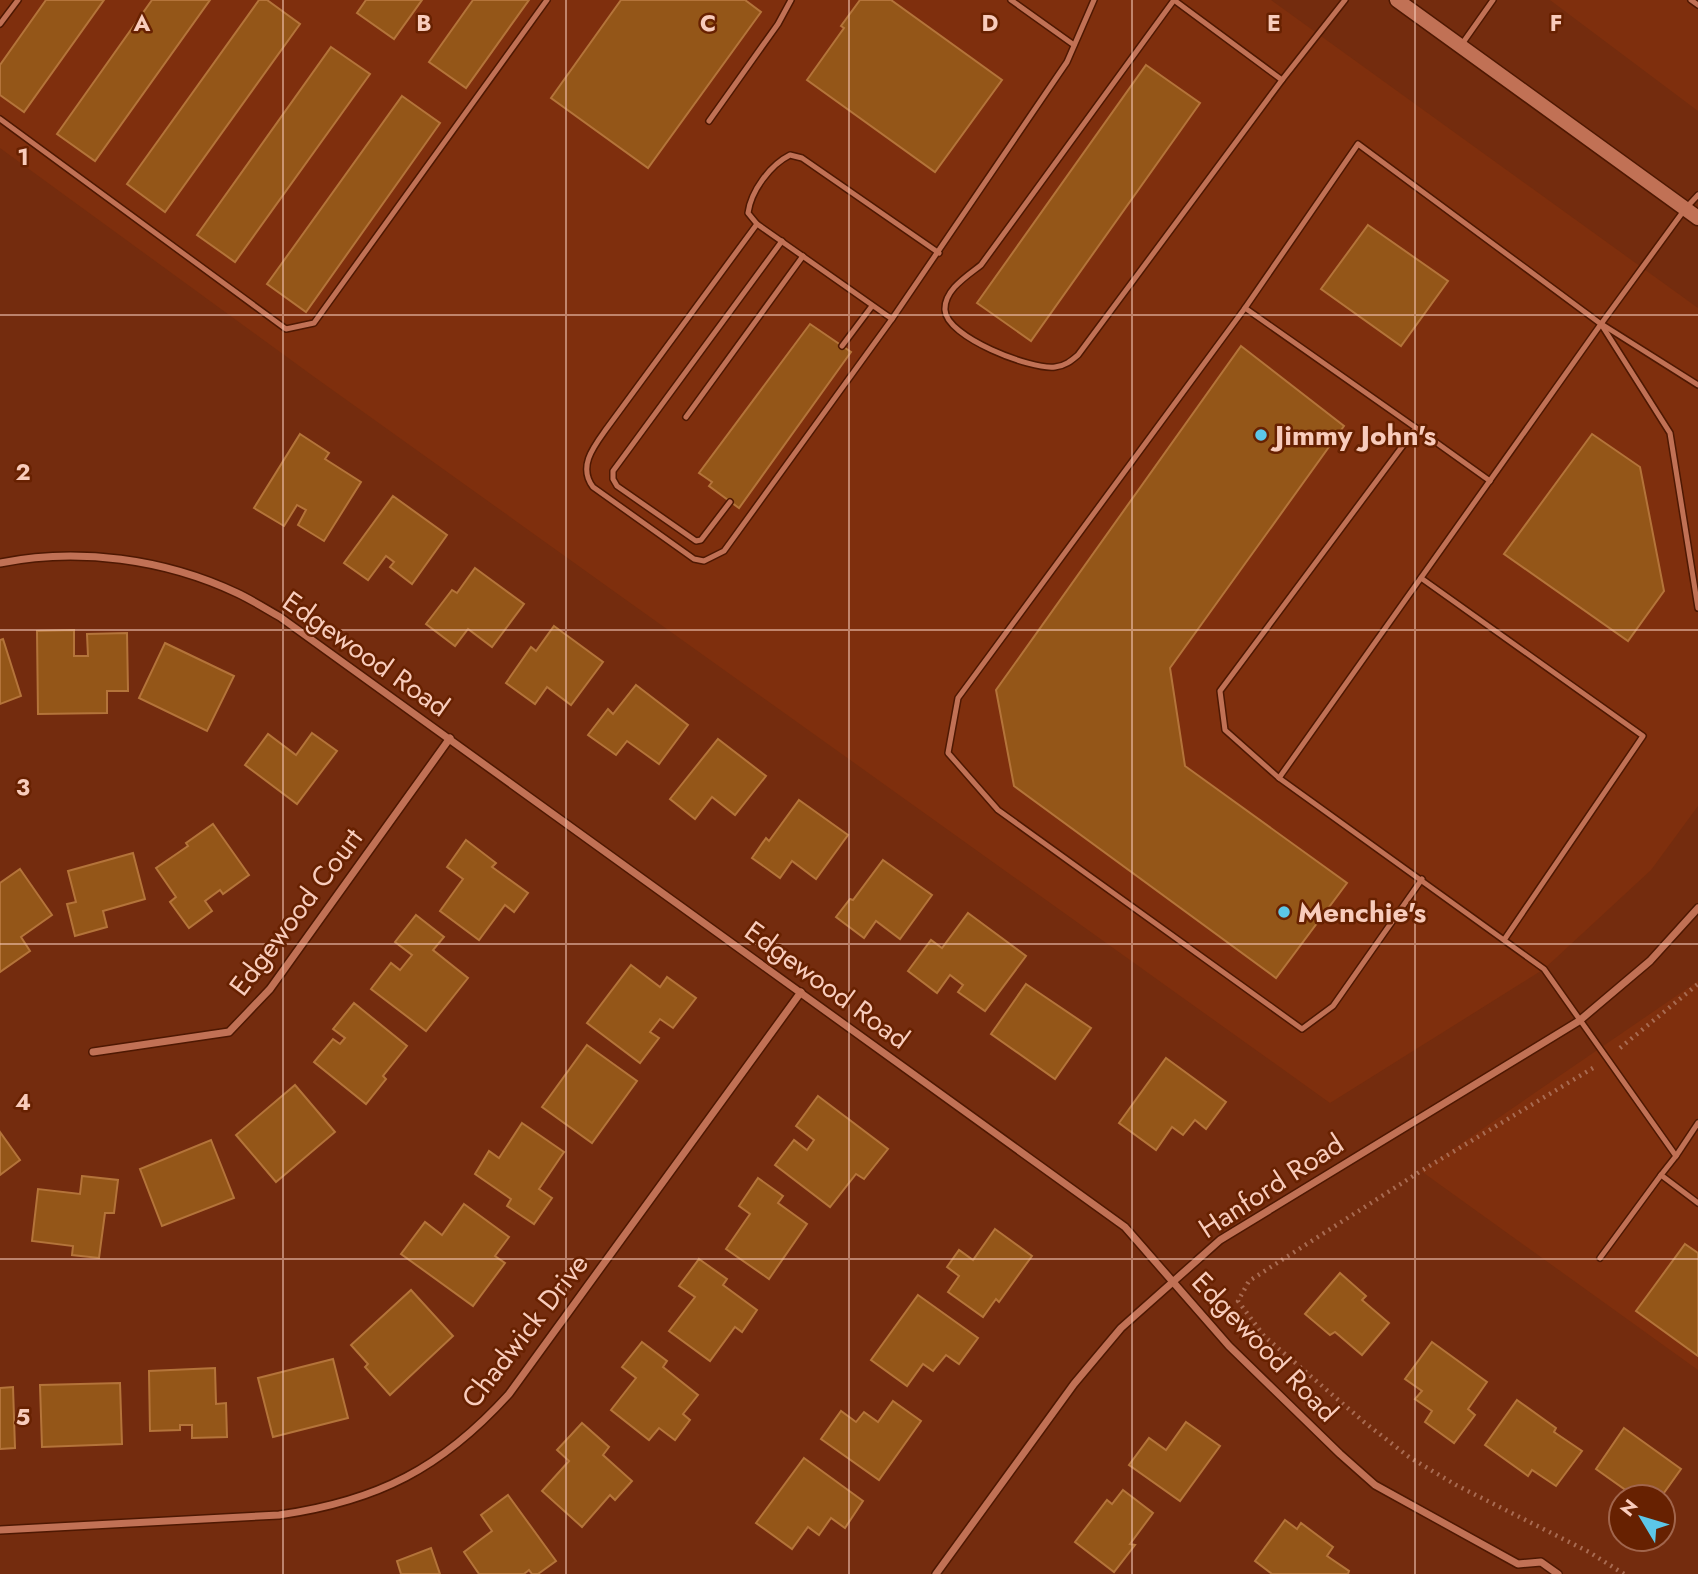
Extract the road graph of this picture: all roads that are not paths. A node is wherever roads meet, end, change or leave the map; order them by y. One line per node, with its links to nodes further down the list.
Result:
1 (18, 0): 12 (lane)
2 (547, 0): 16 (lane)
3 (791, 0): 17 (lane)
4 (1011, 0): 13 (lane)
5 (1094, 0): 13 (lane)
6 (1174, 0): 15 (lane); 15 (lane)
7 (1345, 0): 15 (lane)
8 (1396, 0): 14 (main road)
9 (1493, 0): 14 (lane)
10 (1691, 0): 11 (lane)
11 (1698, 5)
12 (0, 24)
13 (1073, 45): 23 (lane)
14 (1461, 46): 19 (main road)
15 (1282, 80)
16 (0, 119)
17 (709, 121)
18 (1698, 195): 19 (lane)
19 (1685, 209): 20 (main road); 28 (lane)
20 (1698, 218)
21 (757, 224): 22 (lane); 23 (lane); 27 (lane)
22 (782, 242): 24 (lane); 34 (lane)
23 (939, 253): 27 (lane)
24 (803, 256): 25 (lane); 31 (lane)
25 (872, 306): 27 (lane); 29 (lane)
26 (1245, 308): 28 (lane); 32 (lane); 40 (lane)
27 (892, 319)
28 (1601, 324): 30 (lane); 33 (lane); 37 (lane)
29 (842, 346)
30 (1698, 385)
31 (686, 417)
32 (1416, 428): 33 (lane); 39 (lane)
33 (1490, 481): 36 (lane)
34 (730, 502)
35 (0, 563): 38 (street, Edgewood Road)
36 (1421, 578): 39 (lane); 42 (lane)
37 (1698, 608)
38 (450, 738): 43 (street, Edgewood Road); 45 (street, Edgewood Court)
39 (1279, 778): 40 (lane)
40 (1422, 879): 42 (lane)
41 (1698, 908): 44 (street, Hanford Road)
42 (1504, 940): 44 (lane)
43 (801, 992): 51 (street, Edgewood Road); 52 (street, Chadwick Drive)
44 (1579, 1021): 47 (lane); 51 (street, Hanford Road)
45 (93, 1052)
46 (1698, 1123): 47 (lane)
47 (1676, 1156): 48 (lane)
48 (1661, 1175): 49 (lane); 50 (lane)
49 (1698, 1203)
50 (1600, 1258)
51 (1173, 1282): 53 (street, Hanford Road); 54 (street, Edgewood Road)
52 (0, 1530)
53 (936, 1574)
54 (1558, 1574)

